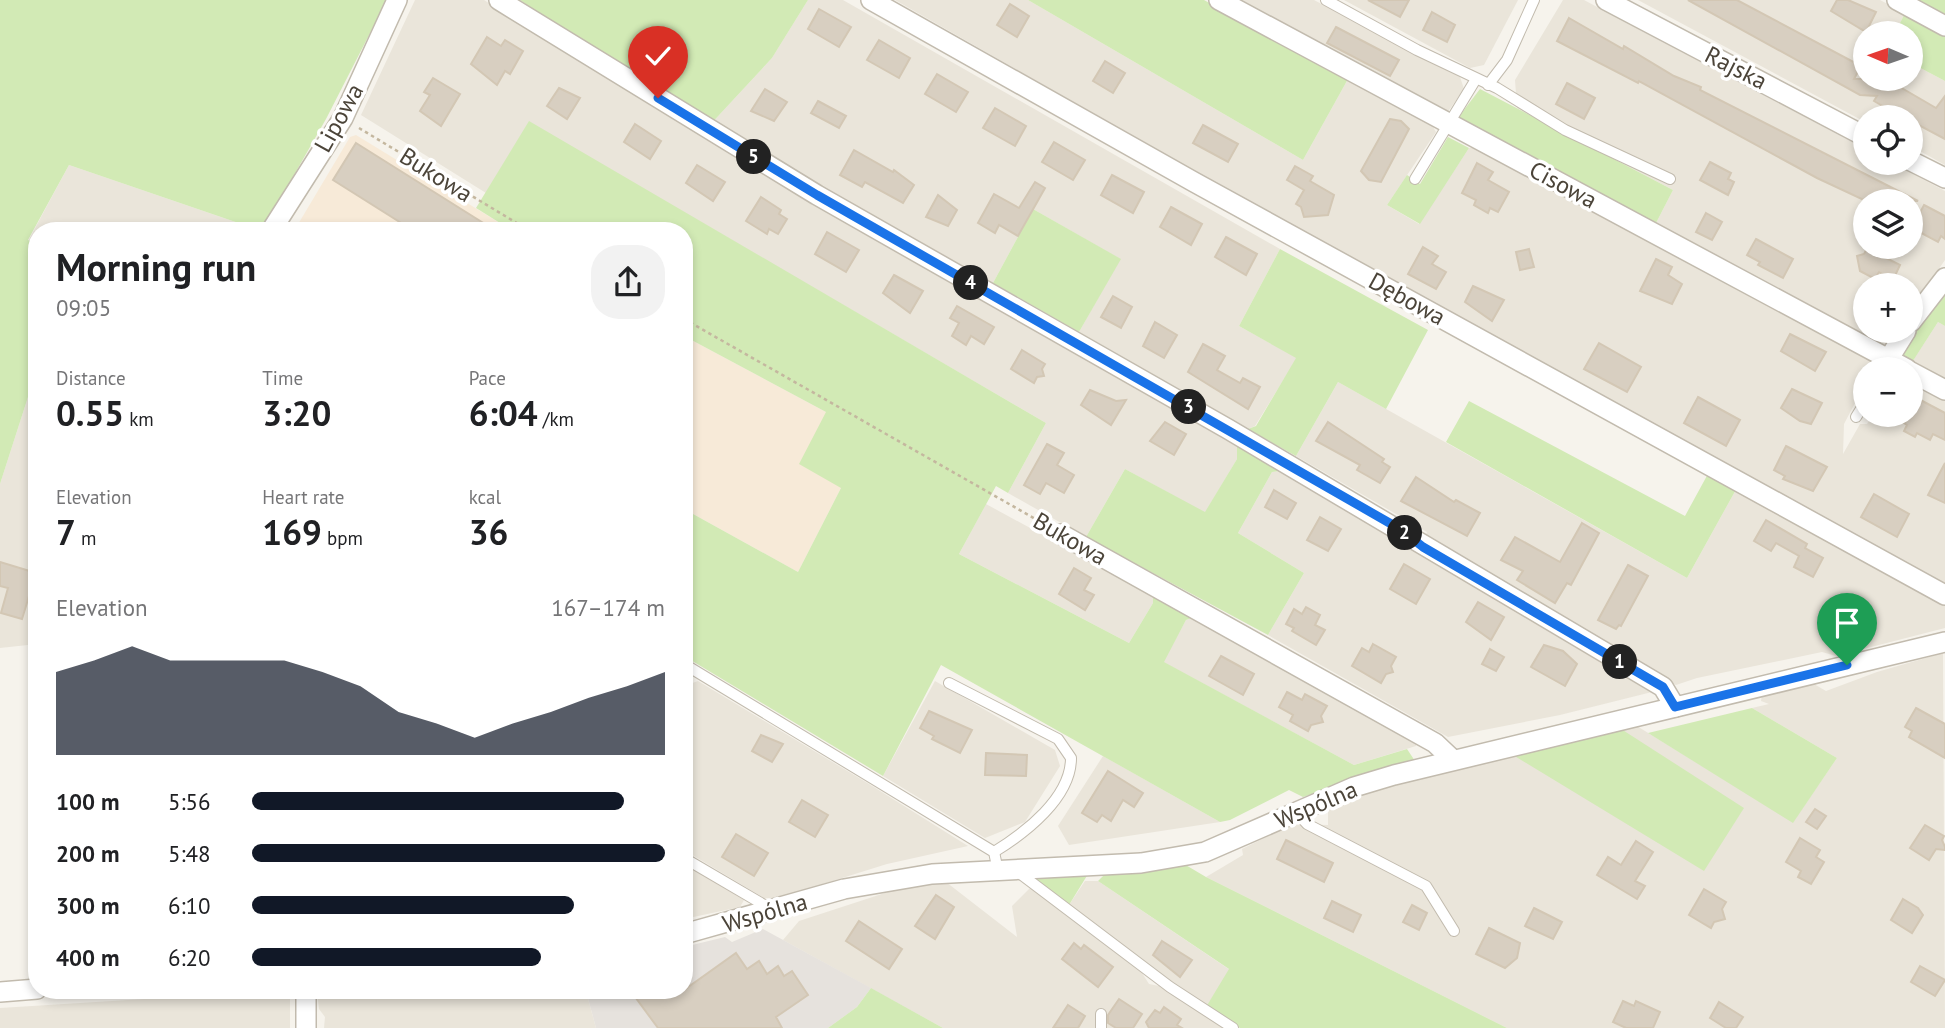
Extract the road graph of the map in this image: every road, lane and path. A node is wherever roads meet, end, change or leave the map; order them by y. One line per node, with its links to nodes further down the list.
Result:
1 (397, 0): 12 (street, Lipowa)
2 (499, 0): 32 (street)
3 (872, 0): 28 (street, Dębowa)
4 (1219, 0): 13 (street, Cisowa)
5 (1326, 0): 10 (lane)
6 (1534, 0): 11 (lane)
7 (1606, 0): 14 (street, Rajska)
8 (1897, 0): 9 (street)
9 (1945, 26)
10 (1475, 79): 11 (lane); 13 (lane)
11 (1488, 85): 18 (lane)
12 (343, 118): 19 (street, Lipowa); 20 (path, Bukowa)
13 (1449, 124): 17 (lane); 24 (street, Cisowa)
14 (1853, 130)
15 (1923, 167): 16 (street)
16 (1945, 178)
17 (1415, 179)
18 (1671, 179)
19 (277, 222)
20 (515, 222)
21 (1945, 278): 22 (street)
22 (1923, 306)
23 (693, 324): 27 (path, Bukowa)
24 (1873, 357)
25 (1923, 378): 26 (street, Cisowa)
26 (1945, 390)
27 (1061, 534): 33 (street, Bukowa)
28 (1945, 594)
29 (1945, 642): 32 (street, Wspólna)
30 (693, 670): 36 (lane)
31 (949, 683): 36 (lane)
32 (1675, 707): 33 (street, Wspólna)
33 (1453, 760): 34 (street, Wspólna)
34 (1297, 813): 36 (street, Wspólna); 38 (lane)
35 (693, 863): 37 (lane)
36 (1002, 864): 37 (street, Wspólna); 46 (lane)
37 (774, 910): 39 (street, Wspólna)
38 (1454, 931)
39 (693, 932)
40 (28, 990): 41 (street)
41 (0, 992)
42 (306, 999): 44 (street)
43 (1101, 1014): 45 (lane)
44 (306, 1028)
45 (1101, 1028)
46 (1233, 1028)

